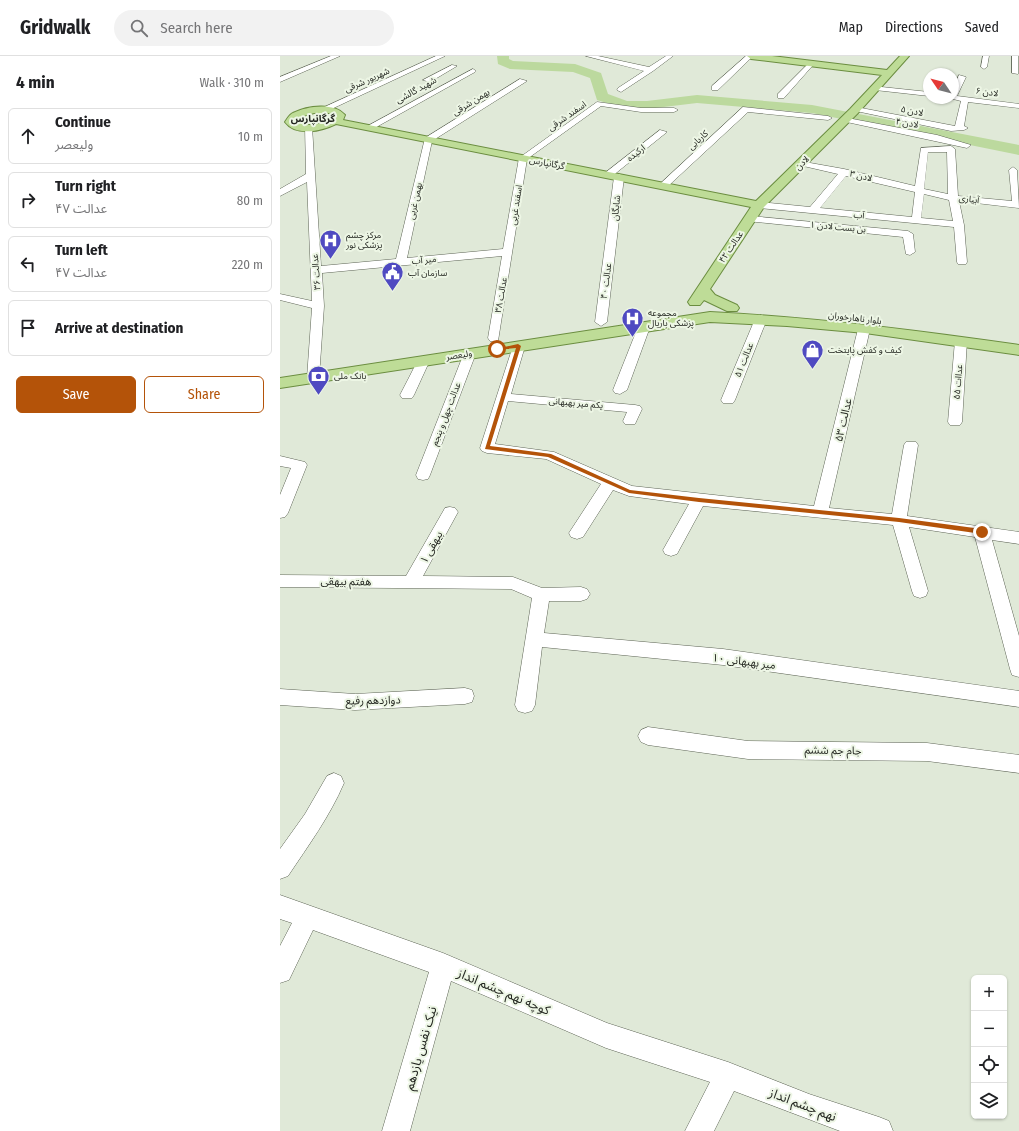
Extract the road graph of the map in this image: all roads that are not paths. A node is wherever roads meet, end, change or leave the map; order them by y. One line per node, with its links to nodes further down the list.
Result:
1 (337, 56): 20 (street)
2 (431, 56): 3 (street)
3 (441, 56): 13 (street, شهریور شرقی)
4 (670, 56): 15 (street)
5 (750, 56): 10 (main road); 24 (street)
6 (905, 56): 16 (main road)
7 (986, 56): 12 (street)
8 (1015, 56): 17 (street)
9 (595, 57): 15 (street)
10 (810, 64): 16 (main road); 28 (street)
11 (454, 66): 18 (street)
12 (984, 67)
13 (410, 70): 18 (street); 32 (street, شهریور شرقی)
14 (472, 70): 41 (street, شهید گالشی)
15 (651, 70): 26 (street)
16 (889, 73): 25 (main road)
17 (1016, 73)
18 (439, 74): 21 (street)
19 (962, 77): 23 (street)
20 (280, 80)
21 (427, 80)
22 (523, 81): 44 (street, بهمن شرقی)
23 (959, 84)
24 (715, 88)
25 (875, 88): 27 (street); 34 (main road)
26 (621, 90)
27 (923, 93)
28 (781, 96)
29 (959, 98): 30 (street, ۶ لادن)
30 (964, 99): 31 (street, ۶ لادن); 34 (street, ۵ لادن)
31 (1019, 106)
32 (322, 110): 36 (main road); 39 (main road)
33 (674, 110): 46 (street, اسفند شرقی)
34 (855, 110): 38 (main road, لادن)
35 (285, 113): 36 (main road)
36 (296, 115): 40 (main road)
37 (828, 118): 52 (street, کاریابی)
38 (845, 120): 45 (street, ۴ لادن); 47 (main road, لادن)
39 (335, 122): 40 (main road); 41 (main road, گرگانپارس)
40 (304, 127): 43 (main road); 50 (street, عدالت ۳۶)
41 (368, 128): 44 (main road, گرگانپارس)
42 (663, 132): 51 (street, ارکیده)
43 (286, 133)
44 (428, 140): 46 (main road, گرگانپارس); 66 (street, بهمن غربی)
45 (967, 145)
46 (523, 158): 51 (main road, گرگانپارس); 64 (street, اسفند غربی)
47 (802, 163): 49 (street, ۳ لادن); 57 (main road, لادن)
48 (1013, 170): 54 (street)
49 (844, 172): 53 (street, ۳ لادن); 59 (street)
50 (310, 176): 55 (street); 68 (street, عدالت ۳۶)
51 (614, 176): 52 (main road, گرگانپارس); 63 (street, شایگان)
52 (663, 186): 57 (main road, گرگانپارس)
53 (919, 190): 56 (street, آبیاری); 56 (street); 61 (street)
54 (1017, 190): 58 (street)
55 (280, 193)
56 (953, 198): 58 (street, آبیاری); 62 (street)
57 (759, 205): 59 (street, آب); 60 (main road, عدالت ۴۲)
58 (1018, 205)
59 (813, 210): 61 (street, آب)
60 (750, 219): 65 (street, ۱ بن بست لادن); 69 (main road, عدالت ۴۲)
61 (916, 221): 62 (street, آب)
62 (959, 225): 67 (street)
63 (612, 239): 76 (street, عدالت ۴۰)
64 (508, 252): 66 (street, میر آب); 79 (street, عدالت ۳۸)
65 (910, 252)
66 (401, 262): 68 (street, میر آب)
67 (962, 262)
68 (316, 270): 71 (street, عدالت ۳۶)
69 (702, 290): 72 (main road, عدالت ۴۲); 73 (main road)
70 (280, 297): 71 (street)
71 (318, 306): 86 (street, عدالت ۳۶)
72 (691, 308): 73 (main road, بلوار ناهارخوران); 76 (main road, ولیعصر)
73 (732, 308): 80 (main road, بلوار ناهارخوران)
74 (710, 317): 75 (main road, بلوار ناهارخوران); 77 (main road, ولیعصر)
75 (761, 319): 78 (main road, بلوار ناهارخوران); 92 (street, عدالت ۵۱)
76 (601, 322): 79 (main road, ولیعصر)
77 (644, 327): 82 (main road, ولیعصر); 89 (street)
78 (864, 330): 81 (main road, بلوار ناهارخوران); 100 (street, عدالت ۵۳)
79 (494, 338): 86 (main road, ولیعصر)
80 (1019, 338)
81 (961, 341): 83 (main road, بلوار ناهارخوران); 94 (street, عداات ۵۵)
82 (518, 346): 84 (main road, ولیعصر); 91 (street)
83 (1019, 350)
84 (470, 353): 85 (main road, ولیعصر); 97 (street, عدالت چهل و پنجم)
85 (424, 360): 86 (main road, ولیعصر); 90 (street)
86 (314, 373): 87 (main road, ولیعصر); 88 (main road, ولیعصر)
87 (280, 374)
88 (280, 383)
89 (620, 390)
90 (407, 395)
91 (503, 397): 93 (street, یکم میر بهبهانی); 98 (street)
92 (728, 400)
93 (630, 421)
94 (955, 422)
95 (911, 445): 103 (street)
96 (280, 461): 102 (street)
97 (423, 474)
98 (610, 483): 99 (street); 105 (street)
99 (699, 500): 100 (street); 107 (street)
100 (822, 511): 103 (street)
101 (450, 512): 109 (street, بیهقی ۱)
102 (280, 513)
103 (899, 520): 104 (street); 110 (street)
104 (982, 532): 106 (street); 113 (street)
105 (577, 533)
106 (1019, 538)
107 (671, 550)
108 (280, 581): 109 (street, هفتم بیهقی)
109 (411, 582): 112 (street, هفتم بیهقی)
110 (920, 591)
111 (582, 594): 112 (street)
112 (541, 595): 114 (street)
113 (1014, 630): 115 (street)
114 (534, 639): 118 (street, ۱۰ میر بهبهانی); 119 (street)
115 (1019, 669)
116 (465, 696): 117 (street, دوازدهم رفیع)
117 (280, 697)
118 (1019, 699)
119 (525, 704)
120 (648, 736): 121 (street, جام جم ششم)
121 (1019, 764)
122 (334, 783): 123 (street)
123 (280, 868)
124 (280, 907): 125 (street, کوچه نهم چشم انداز)
125 (307, 916): 126 (street, کوچه نهم چشم انداز); 127 (street)
126 (443, 965): 128 (street, کوچه نهم چشم انداز); 129 (street, نیک نفس یازدهم)
127 (280, 971)
128 (728, 1075): 130 (street); 131 (street, نهم چشم انداز)
129 (396, 1131)
130 (699, 1131)
131 (879, 1131)

